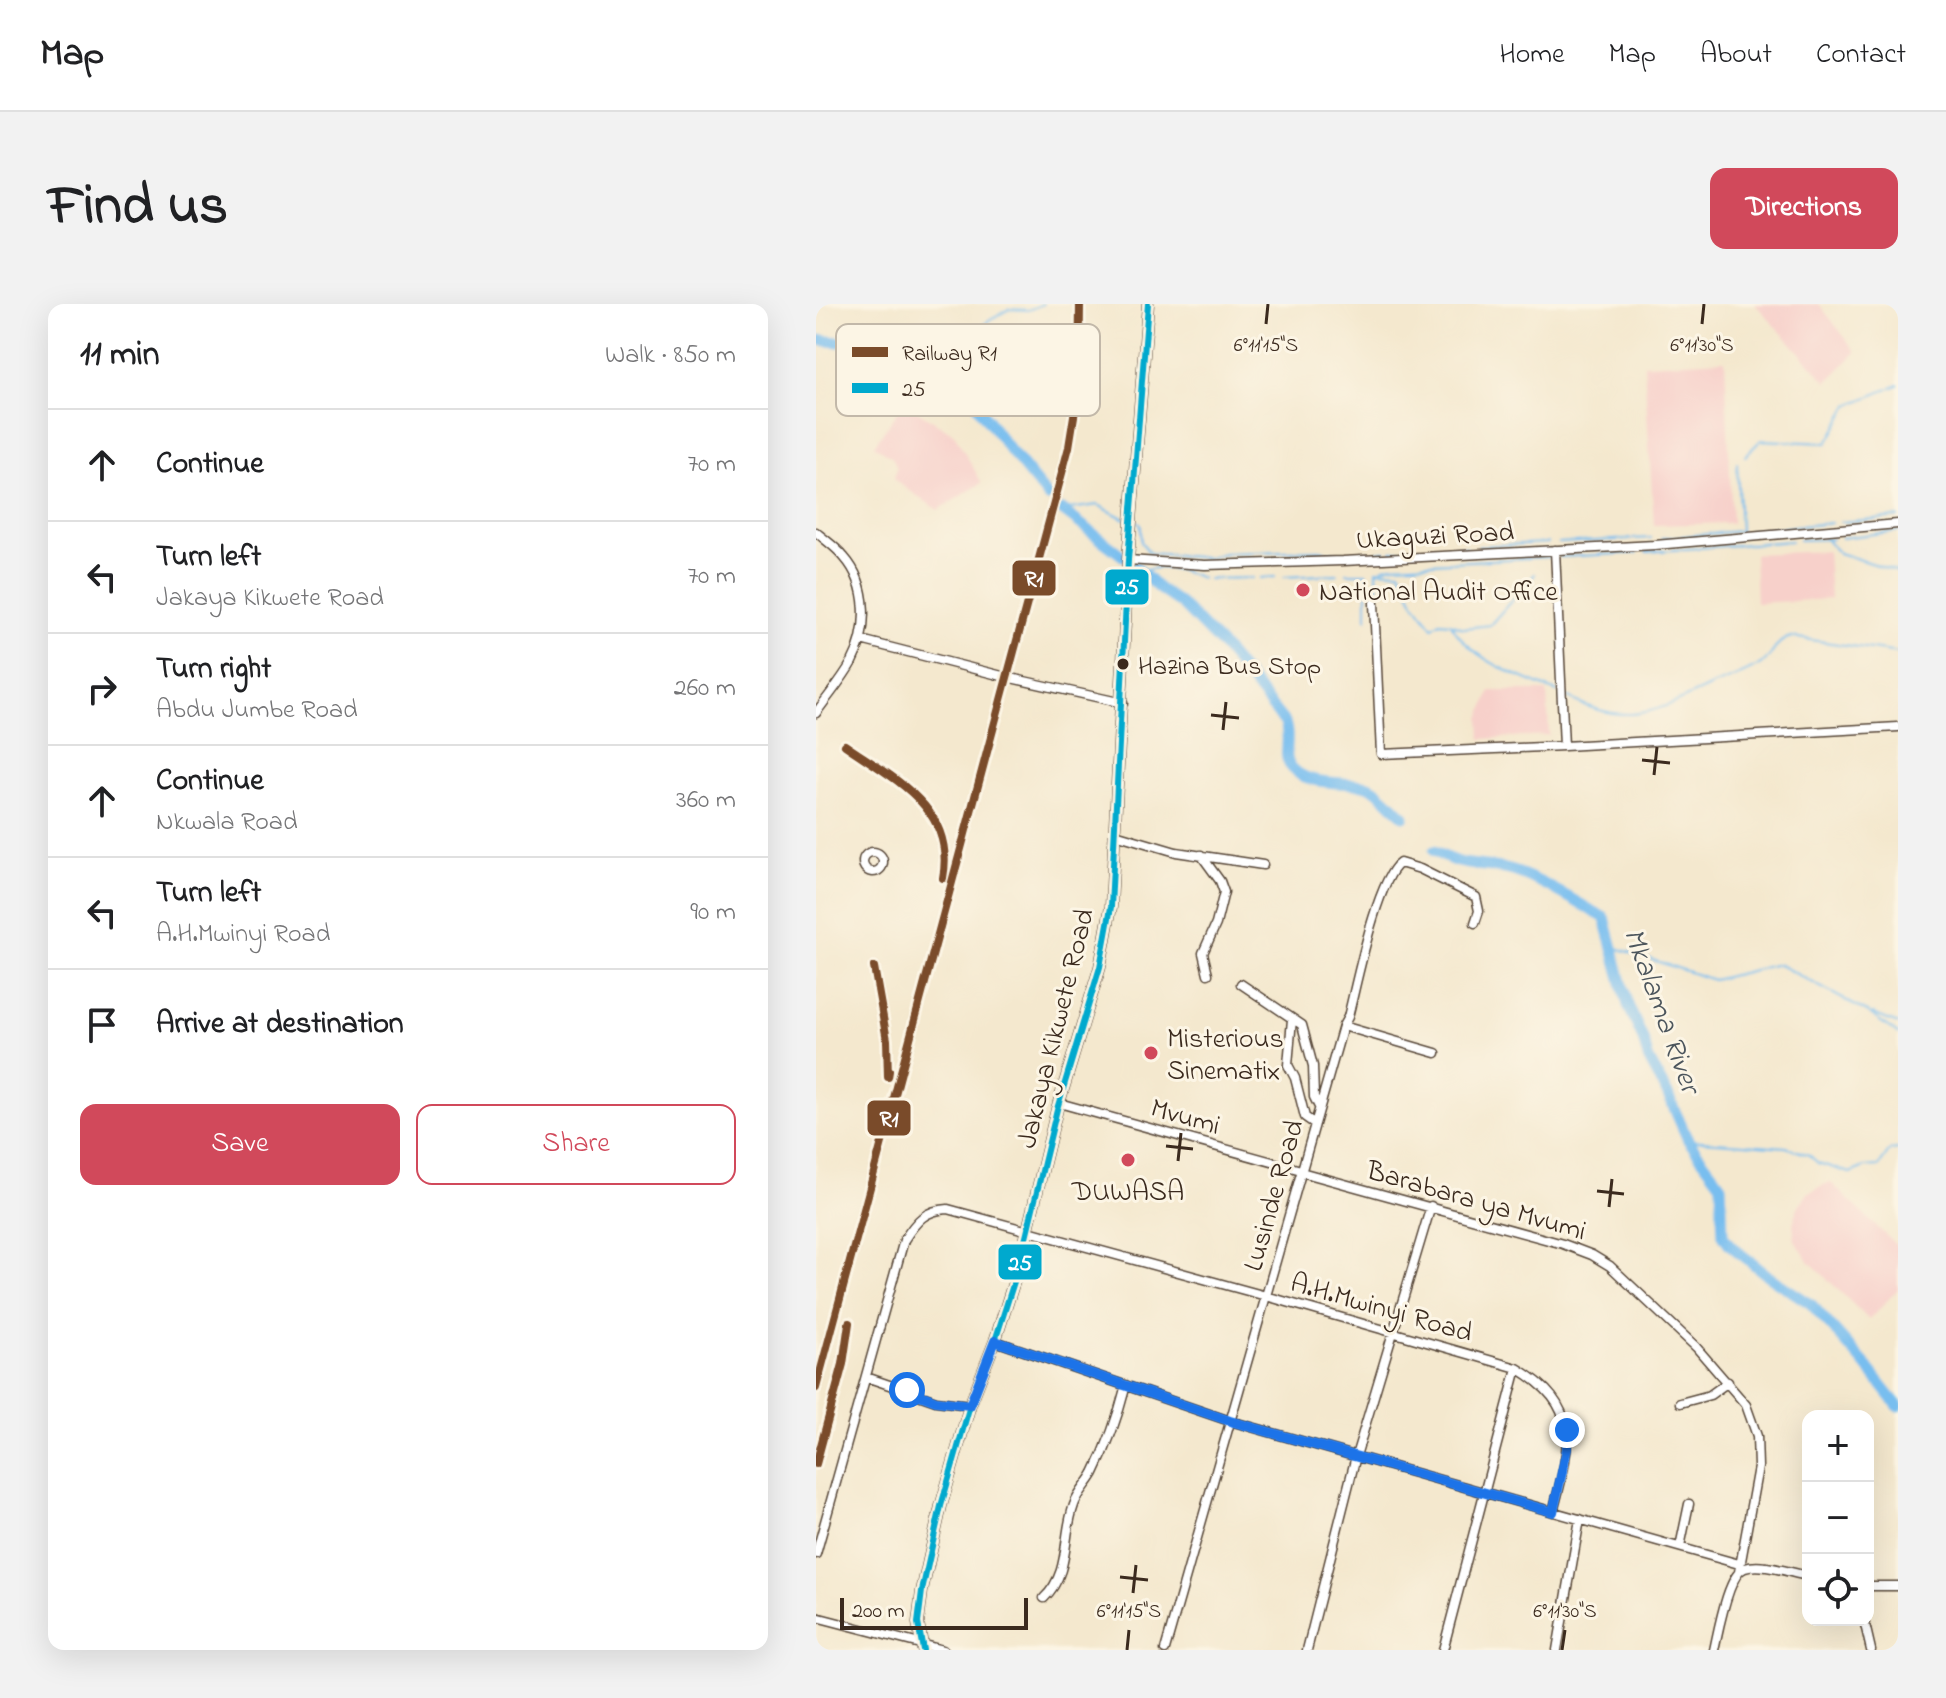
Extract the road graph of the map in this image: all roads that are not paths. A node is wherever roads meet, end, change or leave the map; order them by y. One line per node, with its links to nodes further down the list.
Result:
1 (1148, 304): 5 (main road, Jakaya Kikwete Road)
2 (1898, 524): 4 (street, Ukaguzi Road)
3 (816, 532): 7 (street)
4 (1555, 550): 5 (street, Ukaguzi Road); 11 (street)
5 (1128, 560): 8 (main road, Jakaya Kikwete Road)
6 (1374, 603): 11 (street)
7 (861, 640): 8 (street); 9 (street)
8 (1123, 703): 12 (main road, Jakaya Kikwete Road)
9 (816, 713)
10 (1898, 727): 11 (street)
11 (1564, 746)
12 (1115, 834): 13 (street); 21 (main road, Jakaya Kikwete Road)
13 (1201, 855): 14 (street); 16 (street)
14 (1263, 865)
15 (1475, 923): 19 (street, Lusinde Road)
16 (1208, 974)
17 (1241, 984): 18 (street)
18 (1292, 1019): 22 (street); 23 (street)
19 (1343, 1026): 20 (street); 22 (street, Lusinde Road)
20 (1436, 1053)
21 (1059, 1103): 24 (street, Mvumi); 26 (main road, Jakaya Kikwete Road)
22 (1319, 1108): 23 (street, Lusinde Road)
23 (1315, 1124): 24 (street, Lusinde Road)
24 (1301, 1171): 25 (street, Barabara ya Mvumi); 27 (street, Lusinde Road)
25 (1431, 1206): 28 (street); 32 (street, Barabara ya Mvumi)
26 (1028, 1231): 27 (street, A.H.Mwinyi Road); 29 (main road, Jakaya Kikwete Road); 31 (street, A.H.Mwinyi Road)
27 (1266, 1296): 28 (street, A.H.Mwinyi Road); 36 (street, Lusinde Road)
28 (1394, 1332): 30 (street, A.H.Mwinyi Road); 37 (street)
29 (995, 1341): 33 (street); 35 (main road, Jakaya Kikwete Road)
30 (1517, 1368): 38 (street); 40 (street, A.H.Mwinyi Road)
31 (866, 1377): 35 (street); 43 (street, A.H.Mwinyi Road)
32 (1728, 1382): 34 (street); 44 (street, Barabara ya Mvumi)
33 (1126, 1385): 36 (street); 48 (street)
34 (1680, 1403)
35 (970, 1405): 51 (main road, Jakaya Kikwete Road)
36 (1230, 1421): 37 (street); 53 (street, Lusinde Road)
37 (1356, 1456): 38 (street); 54 (street)
38 (1484, 1492): 40 (street); 55 (street)
39 (1689, 1504): 42 (street)
40 (1553, 1512): 41 (street)
41 (1580, 1519): 42 (street); 56 (street)
42 (1680, 1547): 44 (street)
43 (816, 1554)
44 (1740, 1568): 45 (street); 57 (street, Barabara ya Mvumi)
45 (1802, 1575)
46 (1874, 1586): 47 (street)
47 (1898, 1586)
48 (1044, 1598)
49 (816, 1617): 51 (street)
50 (1865, 1626): 58 (street)
51 (923, 1647): 52 (street)
52 (943, 1650)
53 (1165, 1650)
54 (1307, 1650)
55 (1443, 1650)
56 (1557, 1650)
57 (1714, 1650)
58 (1871, 1650)

